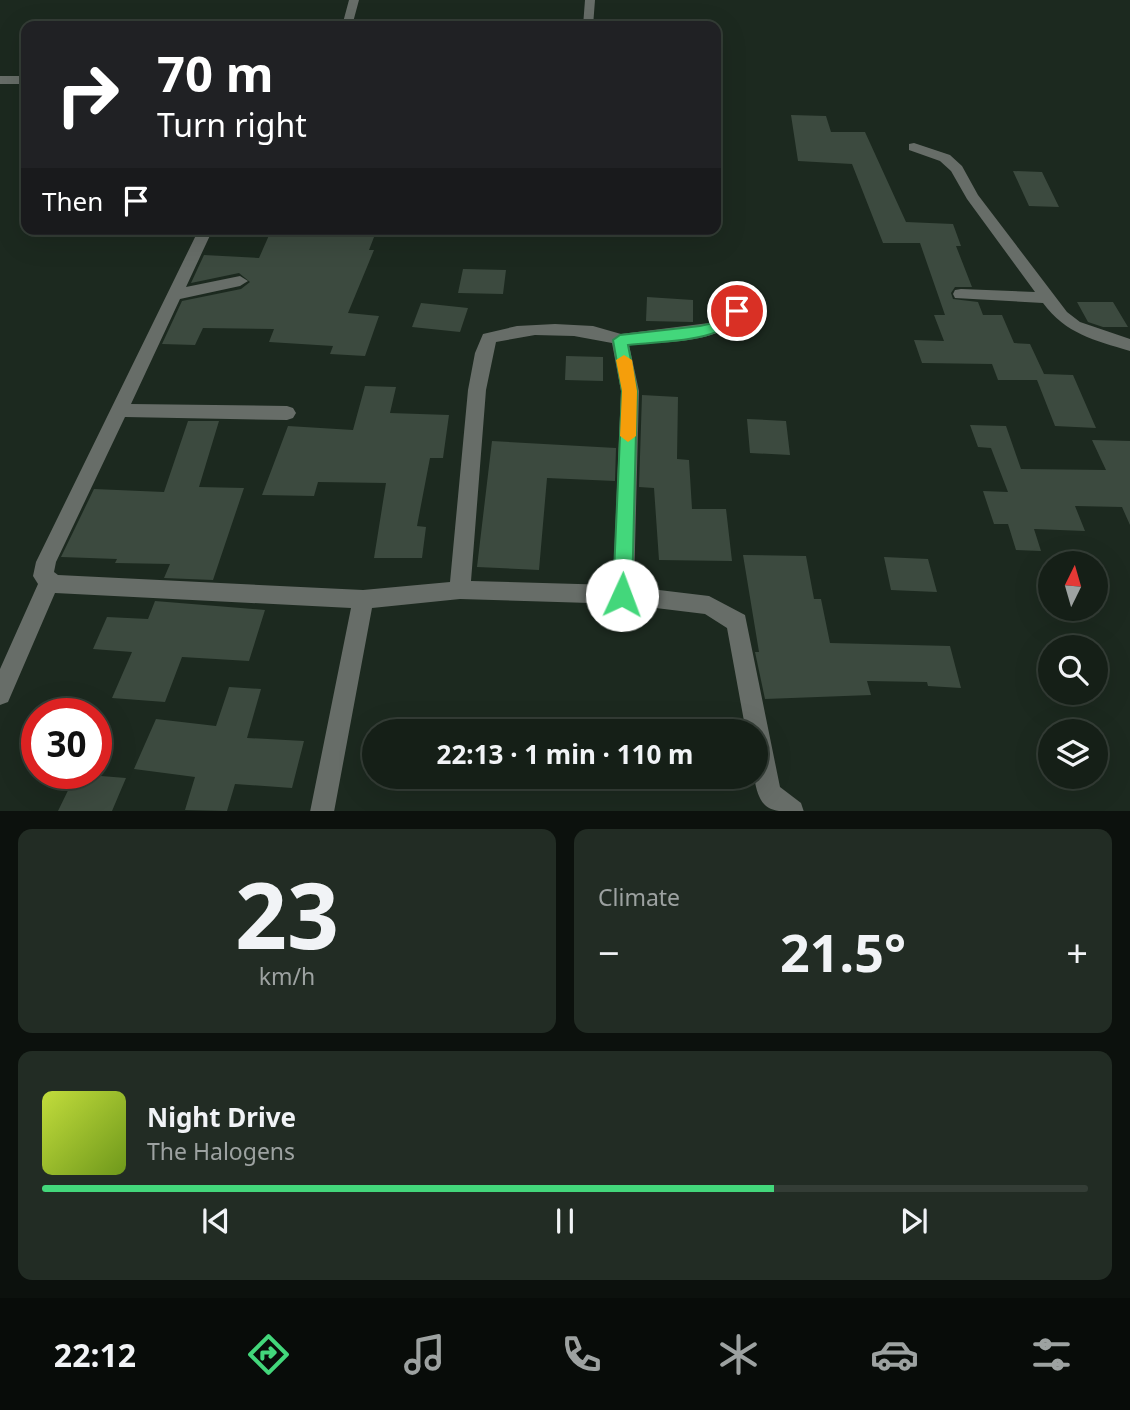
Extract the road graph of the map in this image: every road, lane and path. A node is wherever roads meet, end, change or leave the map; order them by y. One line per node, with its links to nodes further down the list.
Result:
1 (354, 0): 3 (street)
2 (590, 0): 4 (street)
3 (348, 21)
4 (588, 21)
5 (0, 80): 6 (street)
6 (21, 80)
7 (914, 147): 12 (street)
8 (203, 235): 11 (street)
9 (240, 281): 11 (street)
10 (961, 294): 12 (street)
11 (174, 295): 16 (street)
12 (1046, 298): 15 (street)
13 (737, 311): 14 (street)
14 (620, 340): 19 (street); 20 (street)
15 (1123, 342)
16 (118, 410): 17 (street); 18 (street)
17 (288, 413)
18 (50, 581): 21 (street); 22 (street)
19 (460, 590): 20 (street); 21 (street)
20 (622, 595): 24 (street)
21 (363, 599): 23 (street)
22 (0, 694)
23 (322, 811)
24 (792, 811)

